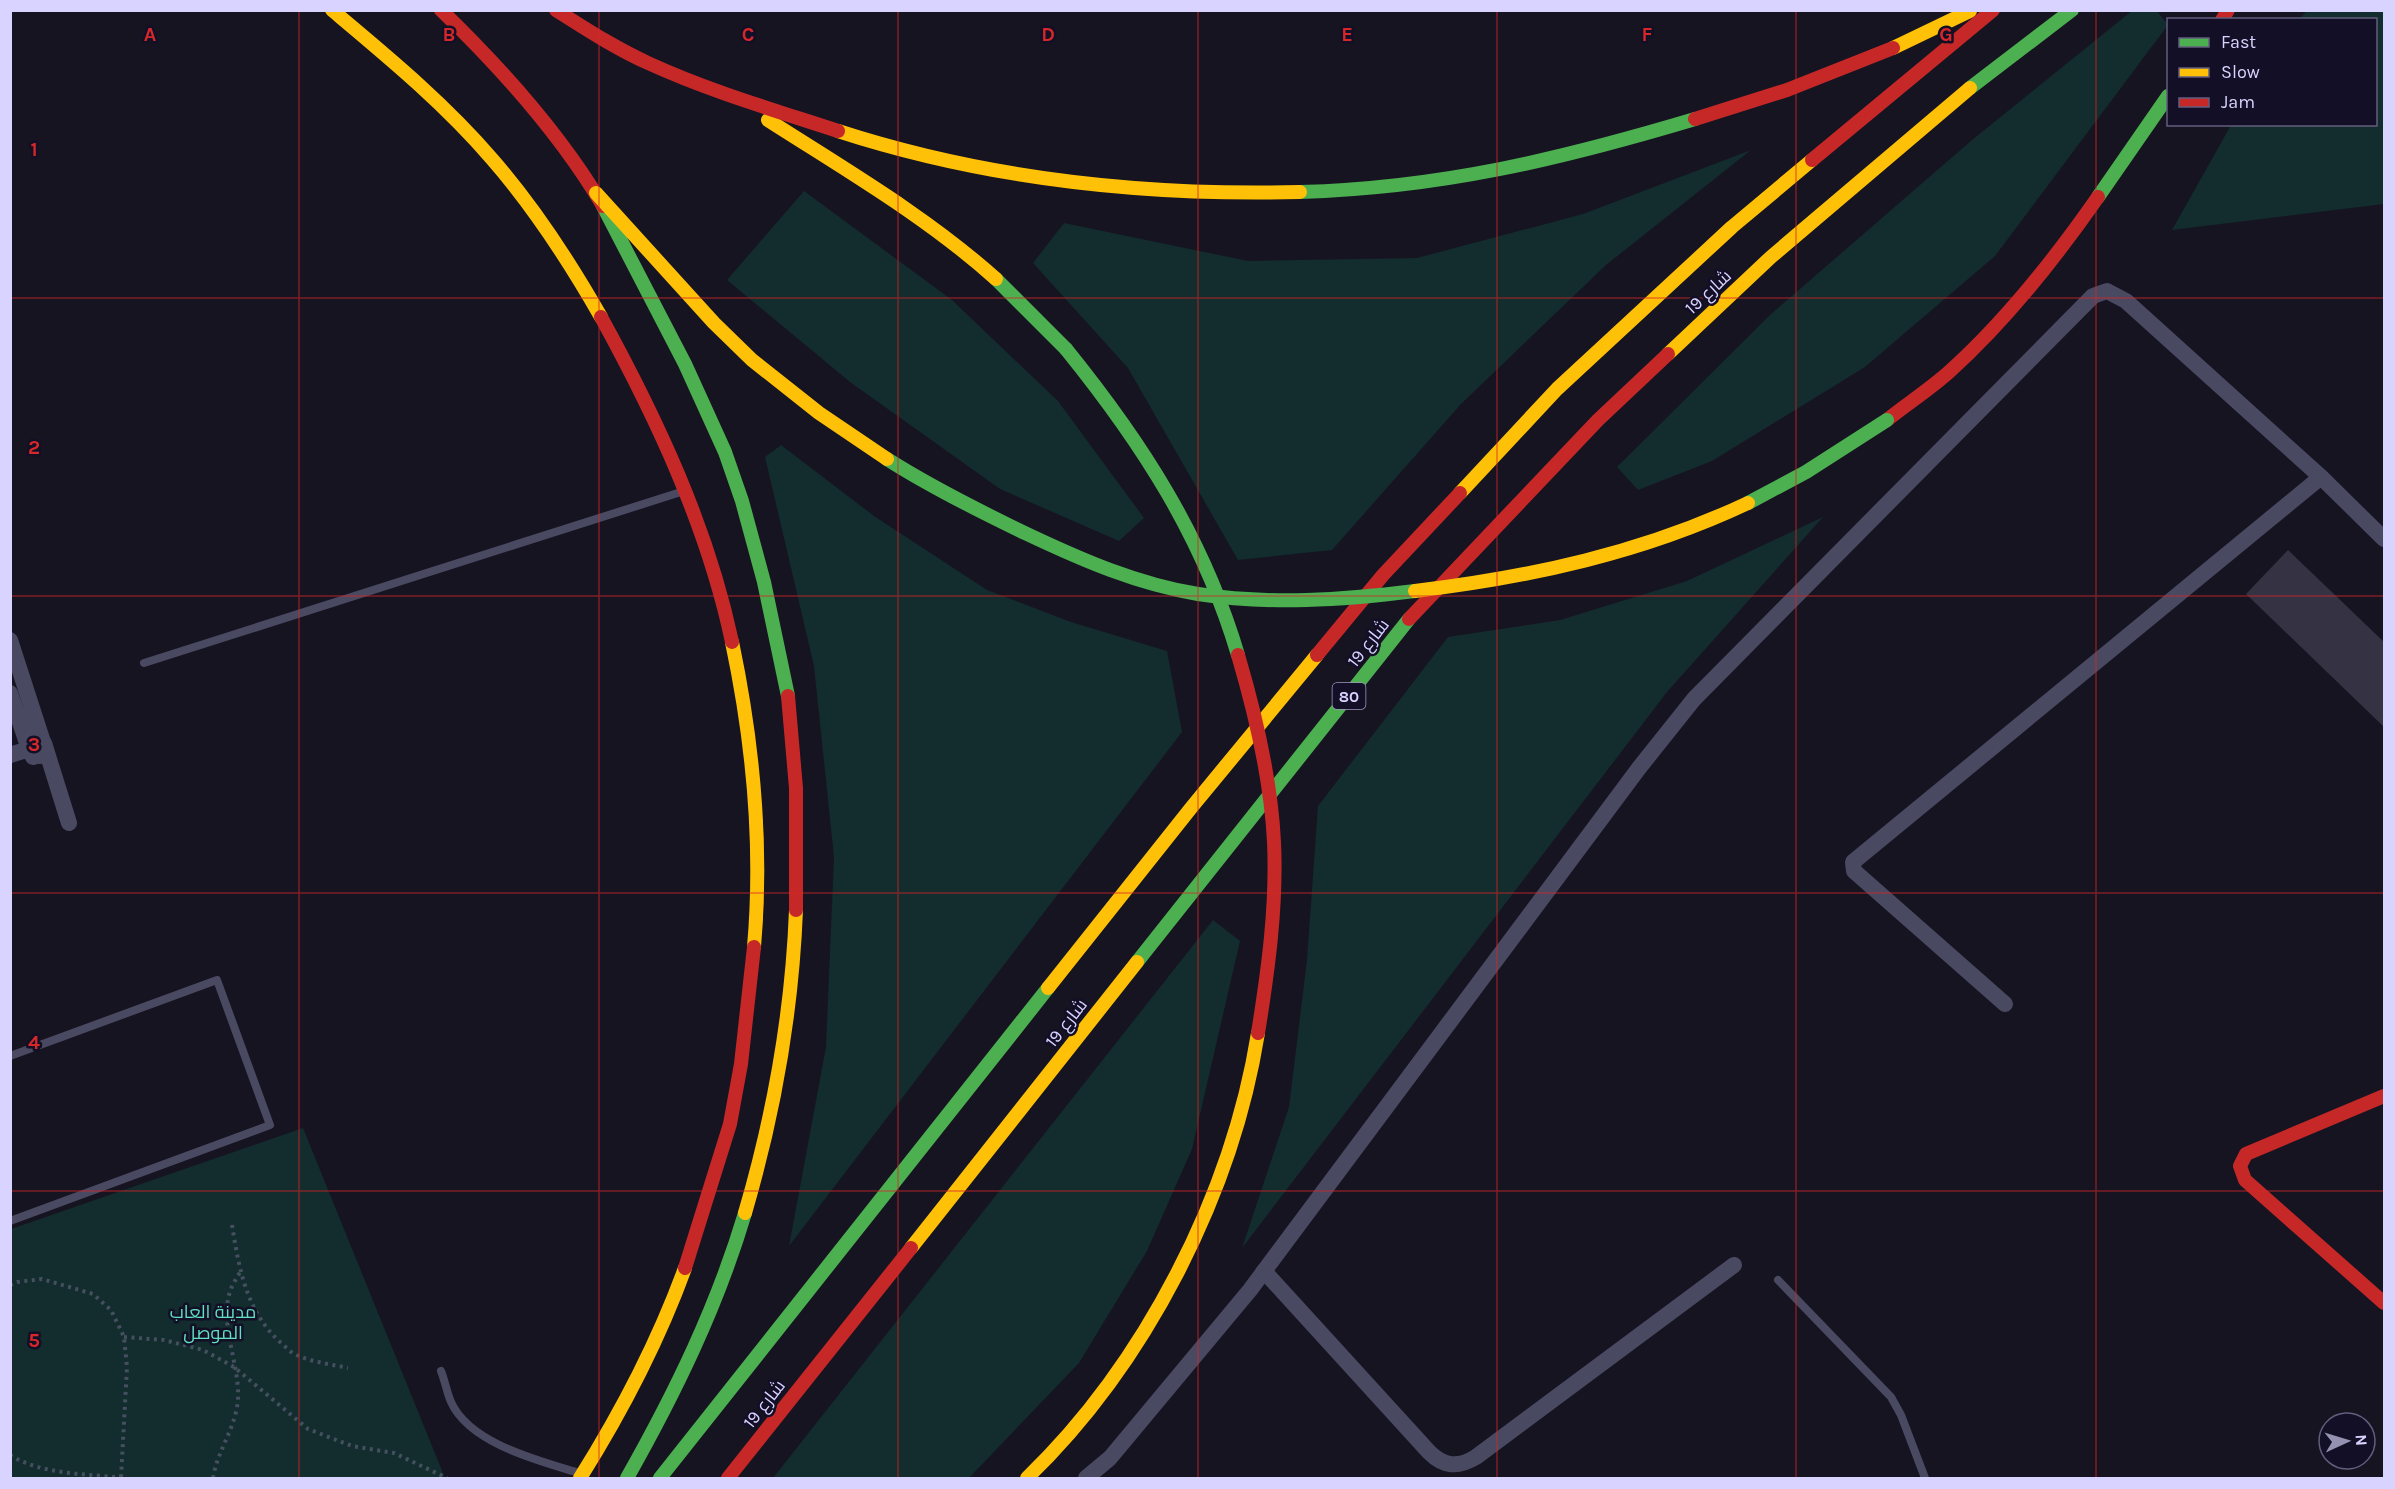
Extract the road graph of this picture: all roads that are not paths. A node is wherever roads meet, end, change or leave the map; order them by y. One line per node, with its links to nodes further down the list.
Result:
1 (332, 10): 11 (main road)
2 (441, 10): 9 (main road)
3 (556, 10): 7 (main road)
4 (1970, 10): 7 (main road)
5 (1993, 10): 31 (main road, شارع 19)
6 (2072, 10): 32 (main road, شارع 19 / 80)
7 (737, 99): 33 (main road, bridge)
8 (2167, 99): 9 (main road, bridge)
9 (596, 193): 30 (main road, bridge)
10 (2321, 477): 12 (street); 19 (street); 24 (street)
11 (684, 490): 14 (lane); 29 (main road)
12 (2385, 540)
13 (10, 640): 16 (street)
14 (144, 663)
15 (10, 693): 16 (street)
16 (36, 746): 17 (street); 18 (street)
17 (10, 755)
18 (69, 823)
19 (2005, 1004)
20 (10, 1056): 22 (lane)
21 (2385, 1096): 26 (main road)
22 (10, 1221)
23 (1734, 1265): 24 (street)
24 (1264, 1271): 34 (street)
25 (1778, 1280): 35 (lane)
26 (2377, 1286): 27 (main road)
27 (2385, 1303)
28 (441, 1371): 29 (lane)
29 (581, 1476)
30 (627, 1479)
31 (660, 1479)
32 (728, 1479)
33 (1027, 1479)
34 (1086, 1479)
35 (1925, 1479)

